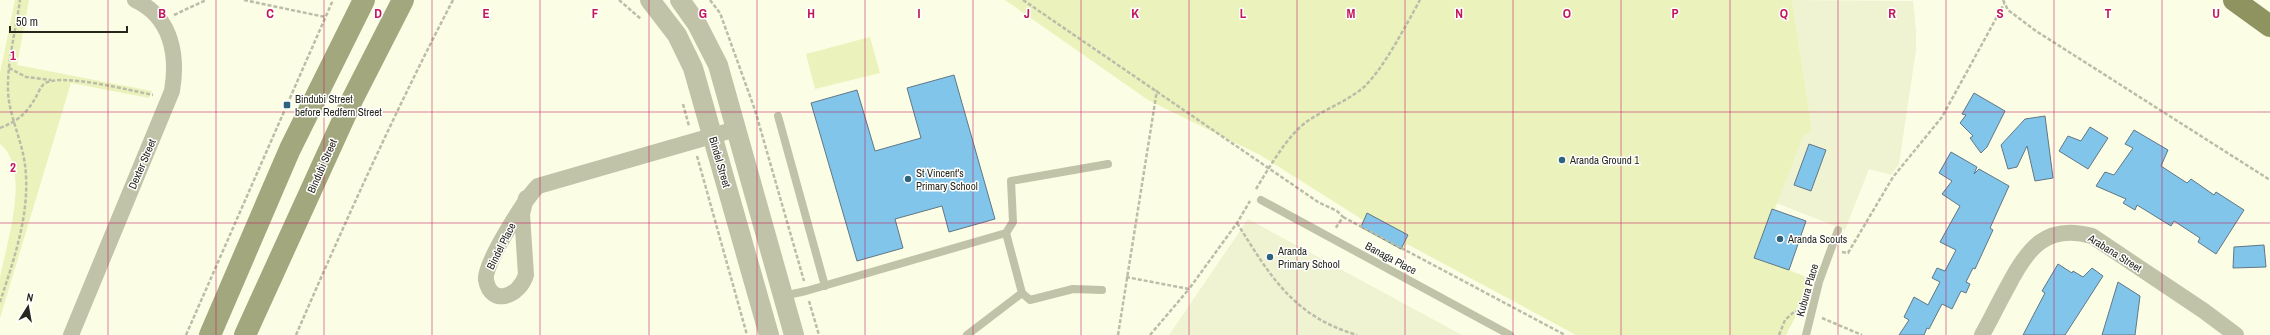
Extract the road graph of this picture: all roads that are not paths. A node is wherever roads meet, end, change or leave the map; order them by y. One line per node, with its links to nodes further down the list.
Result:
1 (136, 0): 21 (street, Dexter Street)
2 (364, 0): 22 (main road)
3 (403, 0): 23 (main road, Bindubi Street)
4 (679, 0): 6 (street); 9 (street)
5 (2234, 0): 7 (main road)
6 (653, 12): 10 (street, Bindel Street)
7 (2270, 26)
8 (778, 116): 16 (lane)
9 (736, 128): 10 (street, Bindel Place); 19 (street)
10 (713, 135): 12 (street, Bindel Place); 20 (street, Bindel Street)
11 (1108, 164): 15 (lane)
12 (526, 198): 12 (street, Bindel Place)
13 (1261, 200): 27 (lane, Banaga Place)
14 (1838, 230): 28 (lane, Kubura Place)
15 (1006, 233): 16 (lane); 18 (lane)
16 (824, 286): 19 (lane)
17 (1102, 290): 18 (lane)
18 (1022, 293): 26 (lane)
19 (783, 296): 20 (street); 25 (street)
20 (759, 301): 24 (street, Bindel Street)
21 (71, 335)
22 (210, 335)
23 (245, 335)
24 (769, 335)
25 (794, 335)
26 (967, 335)
27 (1510, 335)
28 (1806, 335)
29 (1982, 335): 30 (street, Arabana Street)
30 (2236, 335)

